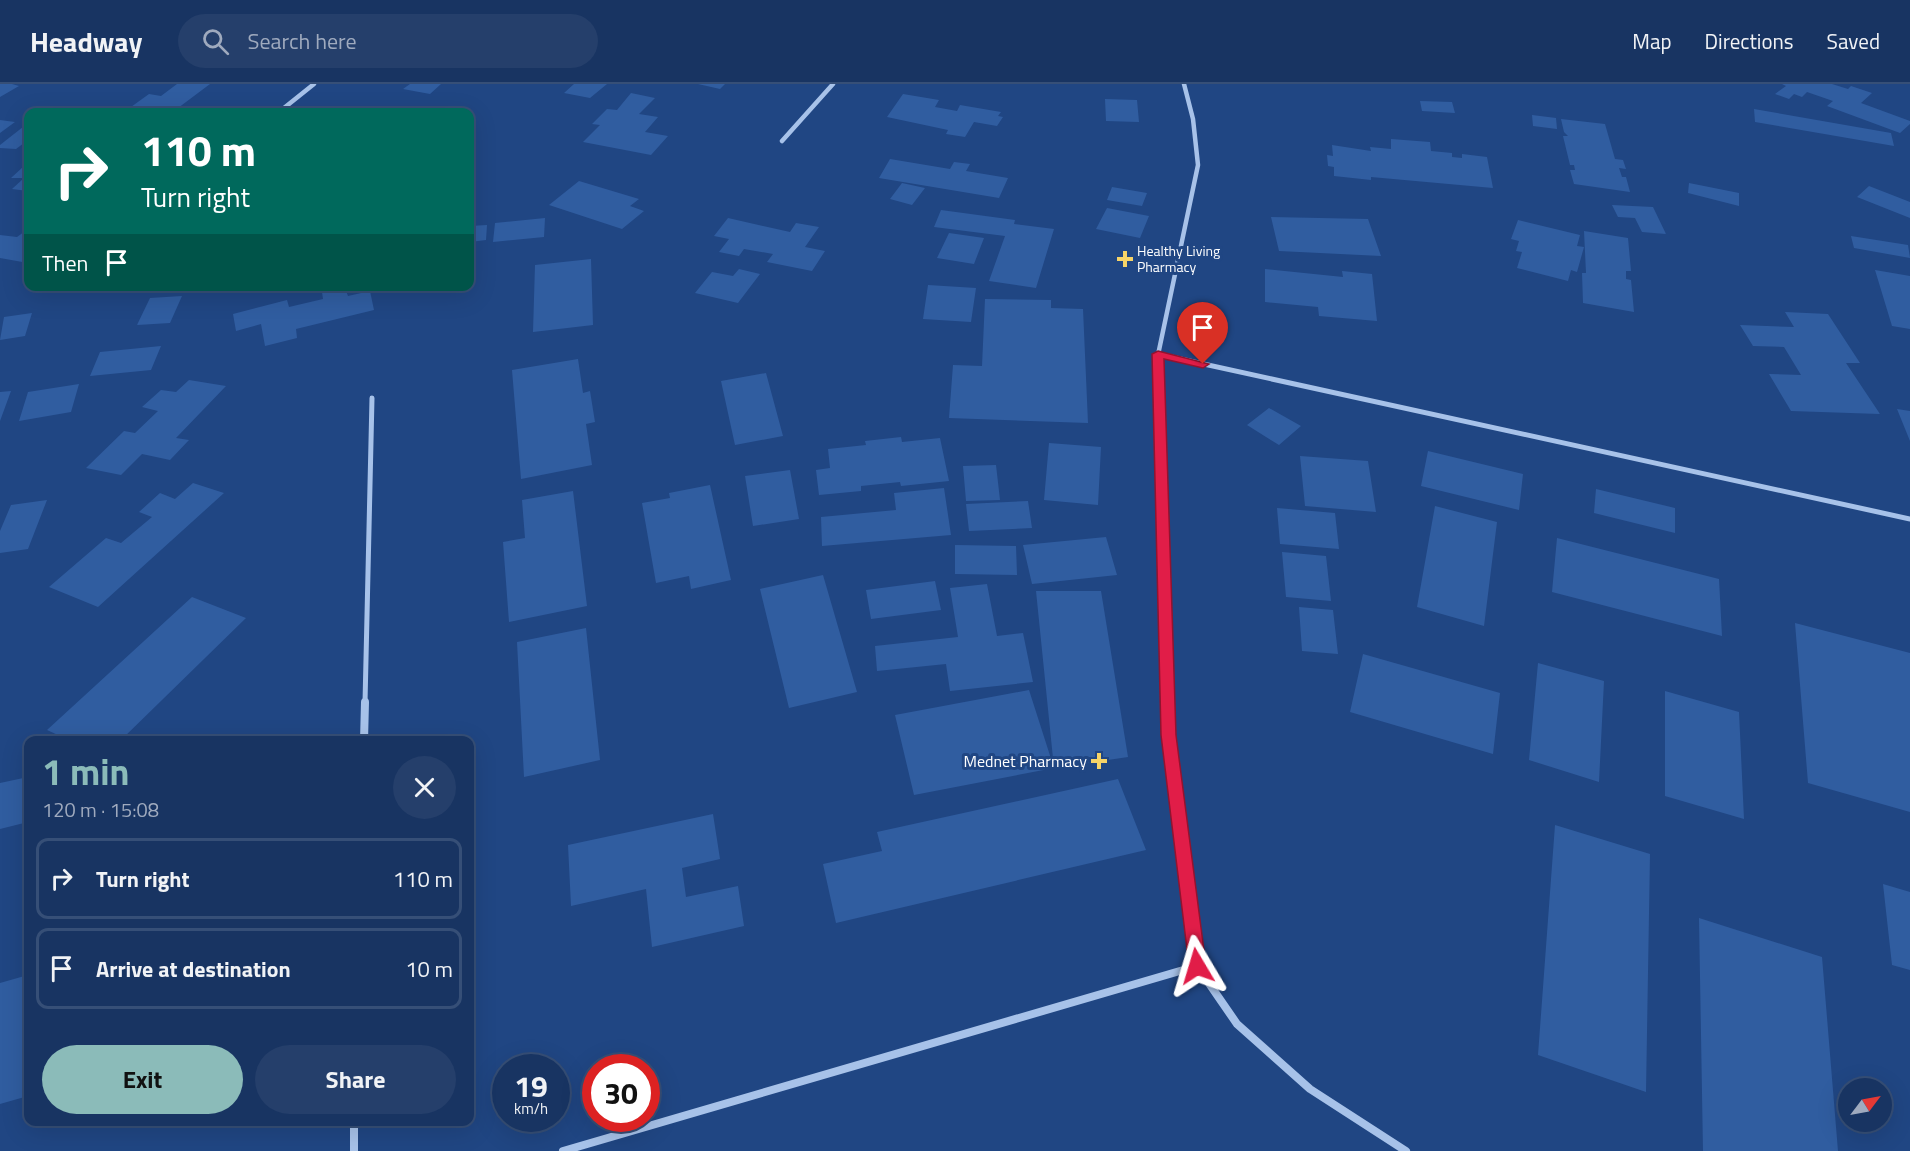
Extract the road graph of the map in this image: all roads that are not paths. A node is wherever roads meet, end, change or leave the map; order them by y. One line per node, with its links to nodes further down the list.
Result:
1 (314, 84): 4 (street)
2 (833, 84): 5 (street)
3 (1184, 84): 6 (street)
4 (284, 108)
5 (782, 141)
6 (1158, 354): 8 (street); 10 (street)
7 (372, 398): 9 (street)
8 (1910, 519)
9 (364, 736)
10 (1197, 966): 13 (street); 14 (street)
11 (354, 1126): 12 (street)
12 (354, 1151)
13 (563, 1151)
14 (1406, 1151)

